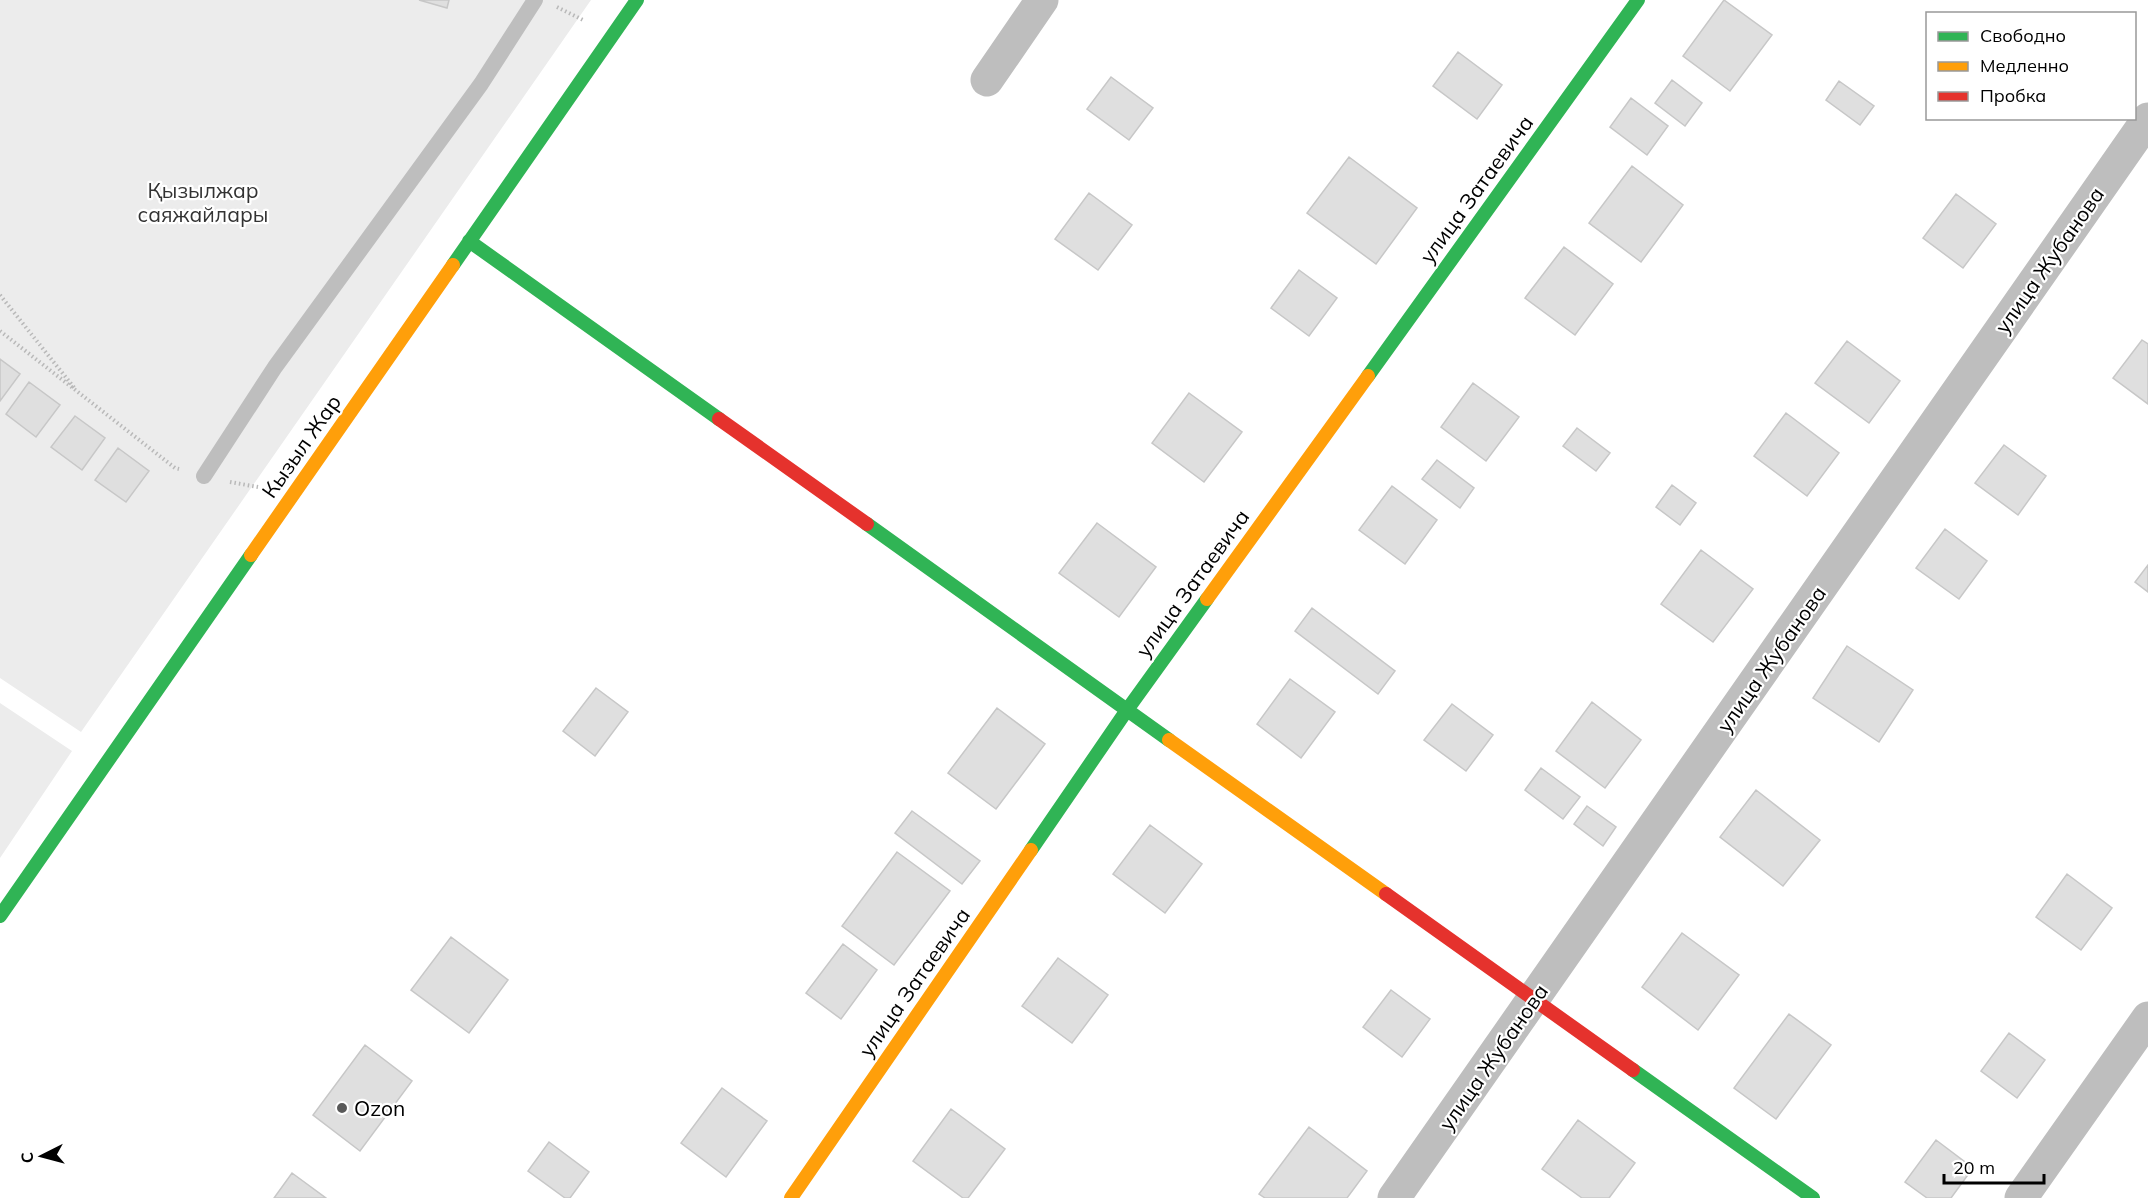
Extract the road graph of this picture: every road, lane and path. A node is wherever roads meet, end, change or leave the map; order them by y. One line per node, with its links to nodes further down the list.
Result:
1 (535, 0): 13 (lane)
2 (637, 0): 6 (street, Кызыл Жар)
3 (1041, 0): 7 (street)
4 (1638, 0): 15 (street, улица Затаевича)
5 (552, 5): 6 (path)
6 (614, 34): 9 (street, Кызыл Жар)
7 (987, 80)
8 (2148, 119): 17 (street, улица Жубанова)
9 (470, 241): 14 (street, Кызыл Жар); 15 (street)
10 (0, 295): 12 (path)
11 (0, 332): 12 (path)
12 (80, 396): 13 (path)
13 (204, 476): 14 (path)
14 (295, 492): 16 (street, Кызыл Жар)
15 (1127, 710): 17 (street); 19 (street, улица Затаевича)
16 (0, 916)
17 (1534, 999): 20 (street, улица Жубанова); 21 (street)
18 (2148, 1018): 22 (street)
19 (791, 1198)
20 (1394, 1198)
21 (1813, 1198)
22 (2021, 1198)

